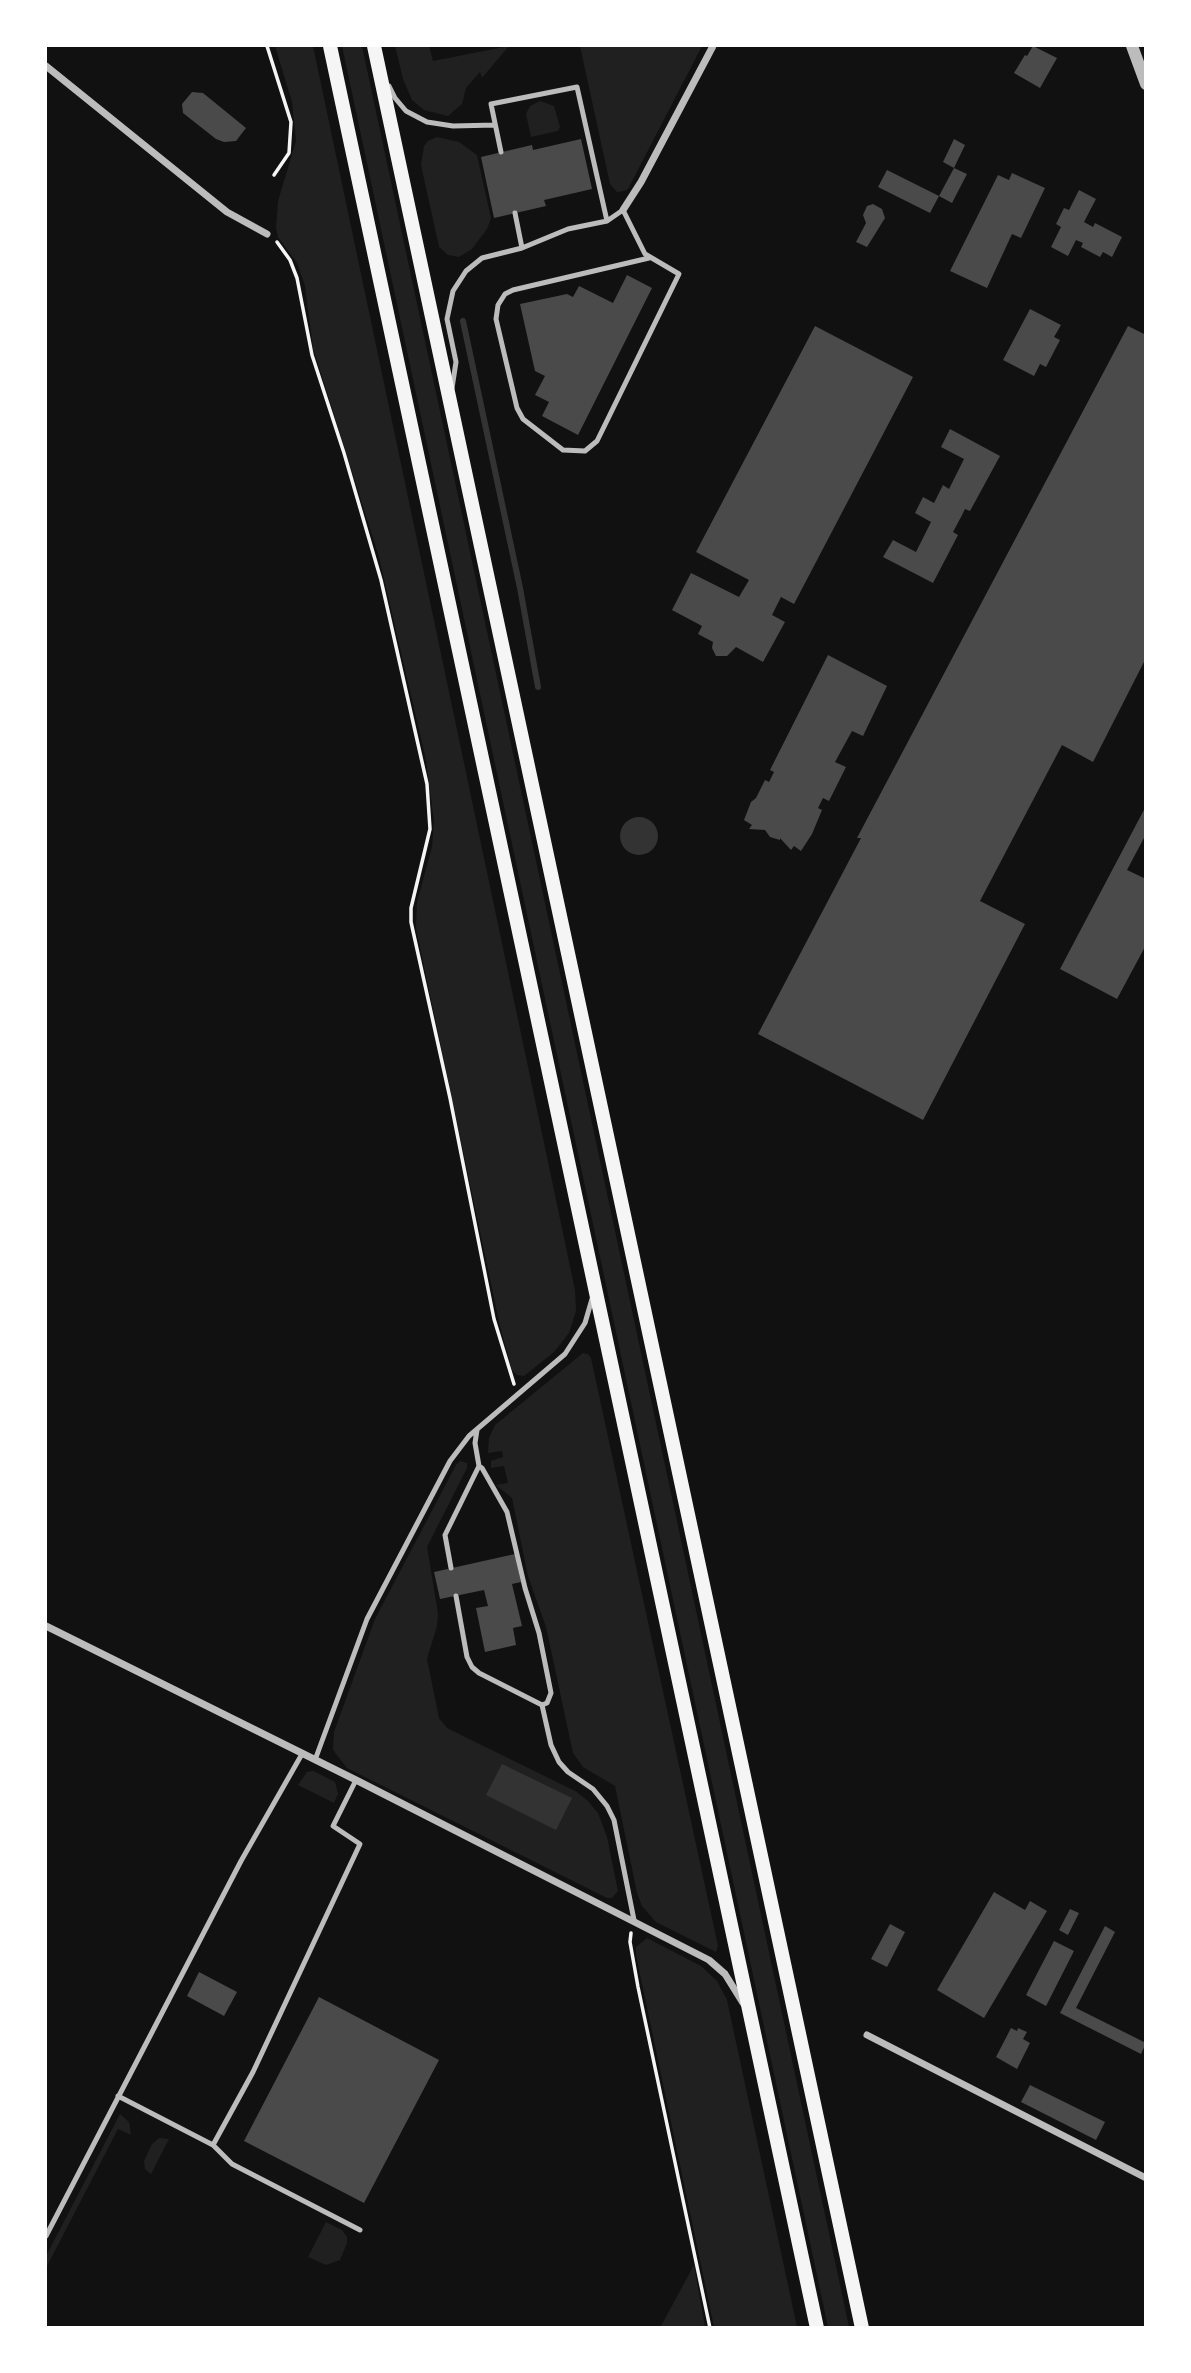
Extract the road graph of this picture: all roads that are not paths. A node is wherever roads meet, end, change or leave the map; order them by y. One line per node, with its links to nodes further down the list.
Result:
1 (330, 46): 16 (main road)
2 (713, 46): 9 (street)
3 (1132, 46): 6 (street)
4 (376, 52): 7 (lane); 15 (main road)
5 (46, 66): 12 (street)
6 (1146, 84)
7 (495, 125): 8 (lane); 11 (lane)
8 (502, 152)
9 (623, 210): 11 (lane); 14 (lane)
10 (515, 213): 13 (lane)
11 (607, 221): 13 (lane)
12 (267, 234)
13 (523, 248): 15 (lane)
14 (649, 258): 14 (lane)
15 (449, 402): 35 (main road)
16 (594, 1282): 17 (lane); 27 (main road)
17 (478, 1429): 18 (lane); 24 (lane)
18 (479, 1466): 19 (lane); 22 (lane)
19 (451, 1568)
20 (456, 1596): 22 (lane)
21 (46, 1626): 23 (street)
22 (542, 1705): 26 (lane)
23 (302, 1754): 24 (street); 29 (lane)
24 (315, 1760): 25 (street)
25 (356, 1780): 26 (street); 30 (lane)
26 (634, 1920): 27 (street)
27 (755, 2033): 34 (main road)
28 (867, 2035): 31 (street)
29 (118, 2096): 30 (lane); 33 (lane)
30 (213, 2145): 32 (lane)
31 (1146, 2178)
32 (360, 2230)
33 (46, 2236)
34 (817, 2328)
35 (862, 2328)

